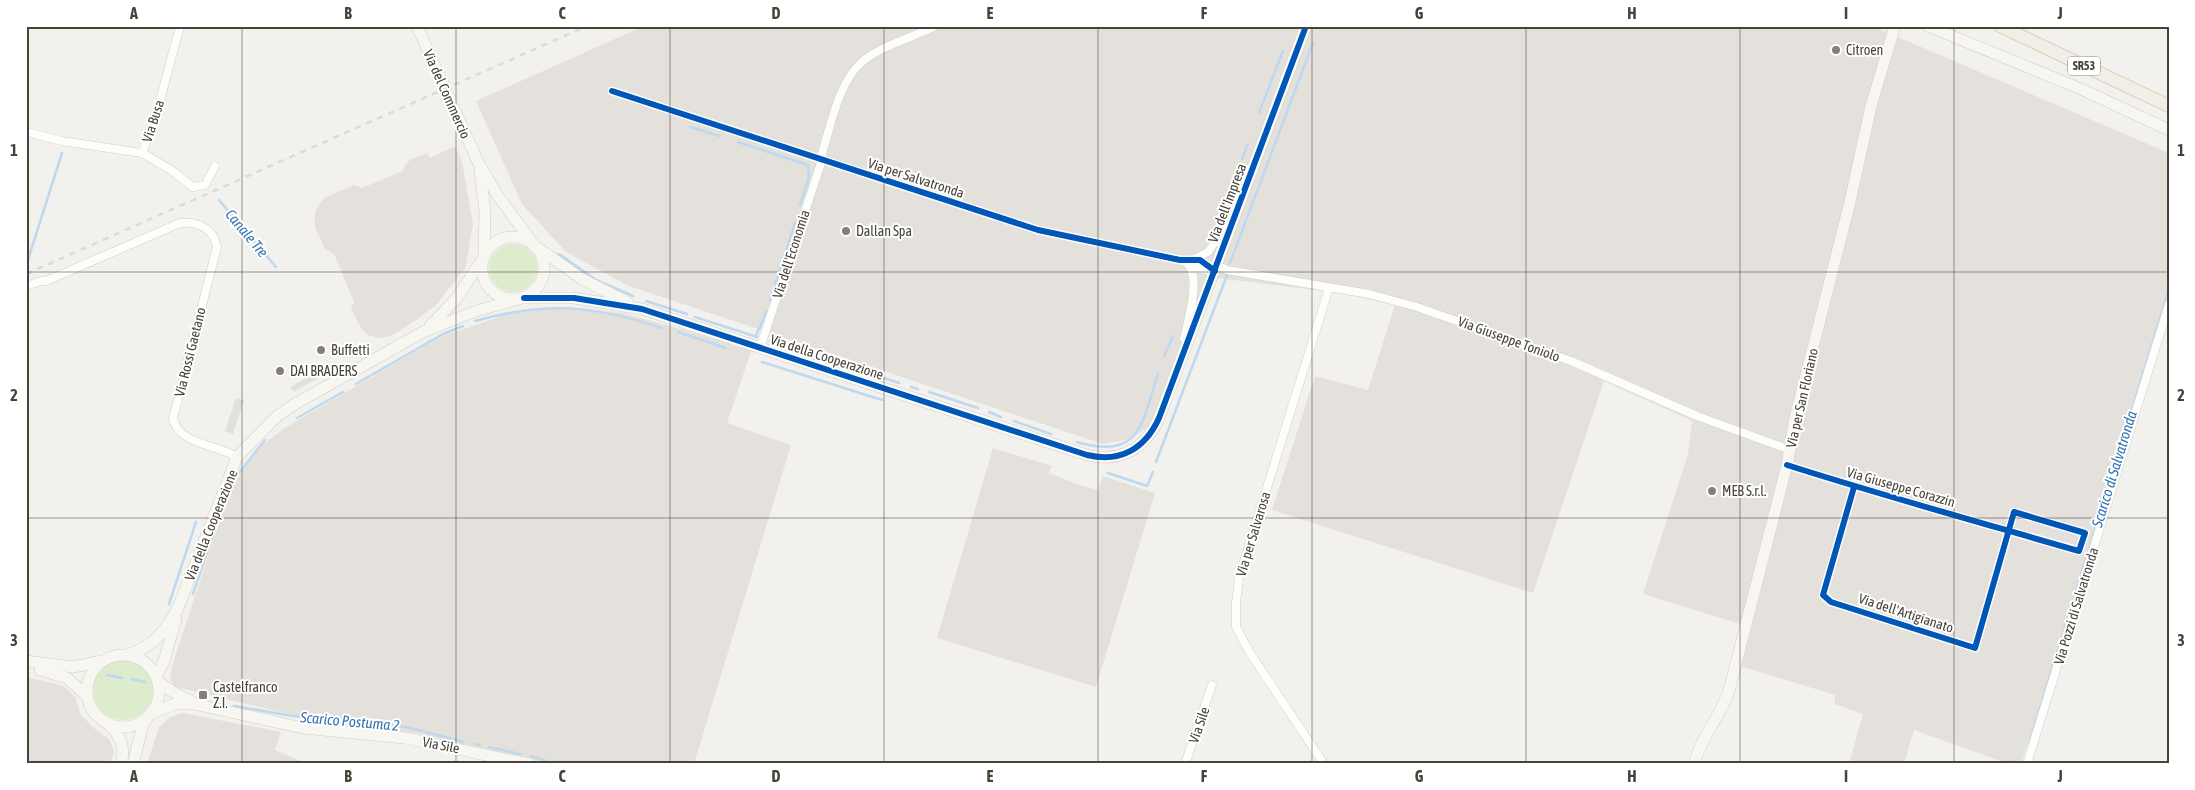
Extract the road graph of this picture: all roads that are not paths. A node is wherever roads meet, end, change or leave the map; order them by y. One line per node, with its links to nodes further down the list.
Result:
1 (180, 26): 14 (street, Via Busa)
2 (417, 26): 16 (street, Via del Commercio)
3 (936, 26): 15 (street, Via dell'Economia)
4 (1299, 26): 9 (street)
5 (1306, 26): 9 (street, Via dell'Impresa)
6 (1895, 26): 31 (street, Via per San Floriano)
7 (1928, 26): 12 (street)
8 (2000, 26): 11 (main road, SR53)
9 (1297, 50): 18 (street, Via dell'Impresa)
10 (612, 91): 15 (street, Via per Salvatronda)
11 (2169, 106)
12 (2169, 130)
13 (26, 132): 14 (street)
14 (142, 153): 17 (street, Via Busa)
15 (821, 160): 21 (street, Via per Salvatronda); 29 (street, Via dell'Economia)
16 (478, 162): 19 (street, Via del Commercio); 20 (street, Via del Commercio)
17 (215, 166)
18 (1236, 214): 21 (street); 22 (street, Via dell'Impresa)
19 (535, 245): 20 (street); 25 (street); 27 (street, Via della Cooperazione)
20 (484, 257): 25 (street); 28 (street, Via della Cooperazione)
21 (1188, 261): 22 (street, Via per Salvatronda); 30 (street)
22 (1216, 268): 24 (street, Via Giuseppe Toniolo); 30 (street, Via dell'Impresa)
23 (26, 286): 33 (street, Via Rossi Gaetano)
24 (1329, 288): 31 (street, Via Giuseppe Toniolo); 52 (street, Via per Salvarosa)
25 (521, 298): 27 (street, Via della Cooperazione); 28 (street, Via della Cooperazione)
26 (2169, 304): 54 (street, Via Pozzi di Salvatronda)
27 (642, 309): 29 (street, Via della Cooperazione)
28 (423, 332): 33 (street, Via della Cooperazione)
29 (760, 348): 32 (street, Via della Cooperazione)
30 (1184, 351): 32 (street, Via dell'Impresa)
31 (1790, 450): 34 (street, Via per San Floriano)
32 (1119, 456)
33 (237, 457): 37 (street, Via della Cooperazione)
34 (1787, 465): 35 (street, Via Giuseppe Corazzin); 53 (street, Via per San Floriano)
35 (1854, 487): 36 (street, Via Giuseppe Corazzin); 36 (street, Via dell'Artigianato)
36 (2009, 531): 36 (street, Via Giuseppe Corazzin)
37 (178, 608): 38 (street, Via della Cooperazione); 42 (street, Via della Cooperazione)
38 (126, 655): 39 (street); 42 (street)
39 (103, 660): 40 (street); 44 (street)
40 (26, 661)
41 (26, 666): 44 (street)
42 (157, 680): 45 (street, Via Sile); 46 (street)
43 (1212, 685): 51 (street, Via Sile)
44 (87, 696): 47 (street)
45 (205, 706): 46 (street, Via Sile); 50 (street, Via Sile)
46 (149, 715): 47 (street); 49 (street)
47 (106, 722): 48 (street)
48 (121, 764)
49 (133, 764)
50 (529, 764)
51 (1185, 764)
52 (1324, 764)
53 (1694, 764)
54 (2027, 764)

